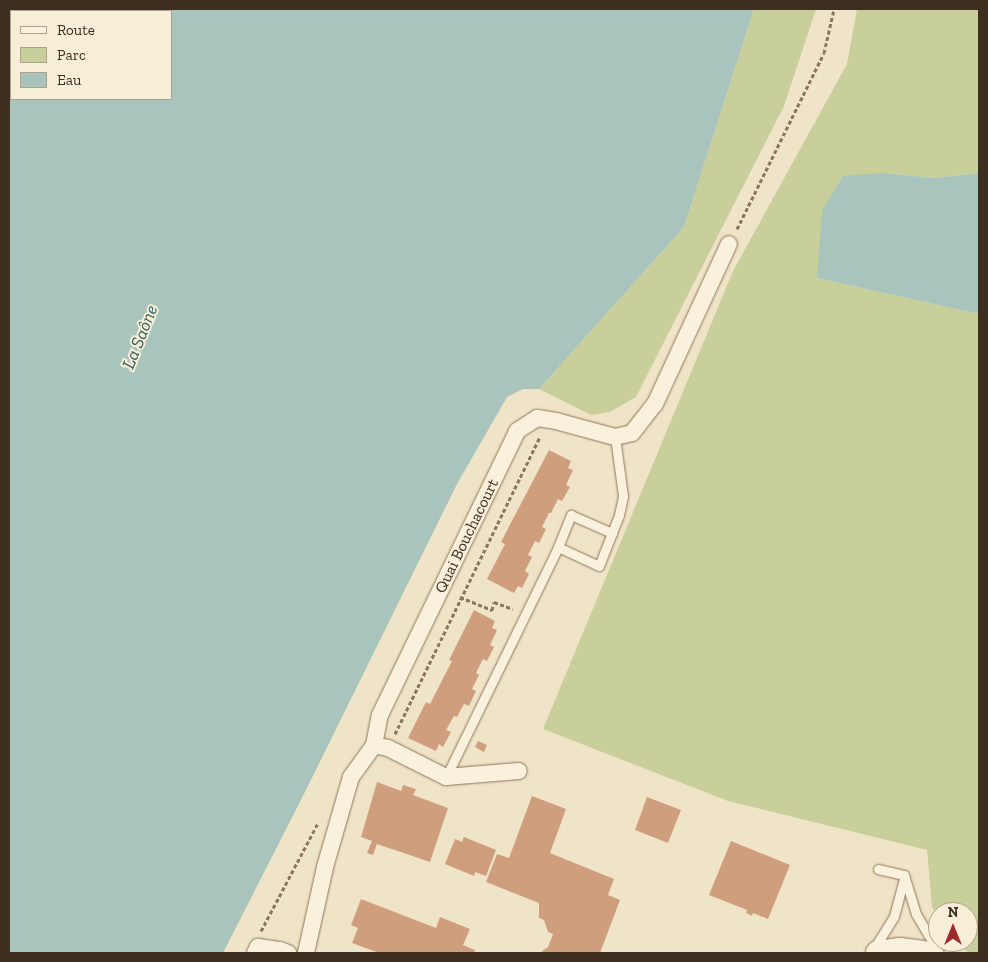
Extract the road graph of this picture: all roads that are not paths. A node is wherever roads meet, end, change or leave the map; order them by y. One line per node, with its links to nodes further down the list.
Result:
1 (729, 244): 2 (street)
2 (615, 437): 3 (lane); 5 (street, Quai Bouchacourt)
3 (612, 533): 4 (lane); 4 (lane)
4 (558, 547): 7 (lane)
5 (381, 747): 7 (street); 12 (street, Quai Bouchacourt)
6 (519, 771): 7 (street)
7 (446, 777)
8 (878, 869): 9 (lane)
9 (904, 878): 13 (lane); 16 (lane)
10 (256, 950): 11 (street)
11 (288, 953)
12 (306, 953)
13 (871, 953)
14 (878, 953): 15 (street)
15 (923, 953)
16 (939, 953)

